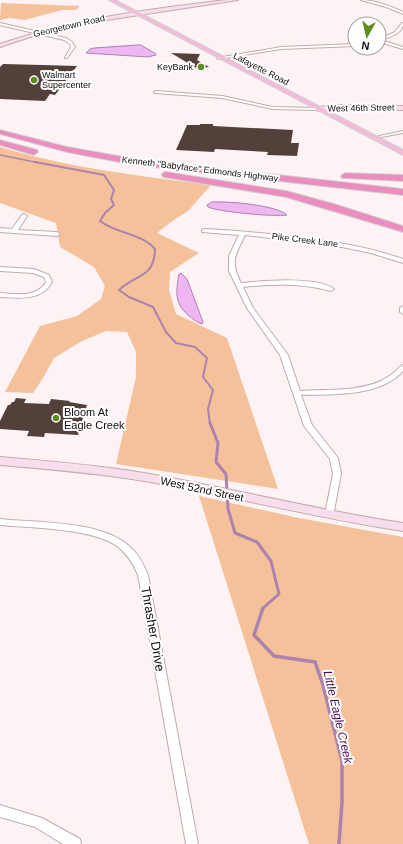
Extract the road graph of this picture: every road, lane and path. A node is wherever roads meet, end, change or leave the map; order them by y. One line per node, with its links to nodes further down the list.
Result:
1 (111, 0): 7 (main road, Lafayette Road)
2 (118, 0): 7 (main road, Lafayette Road)
3 (222, 0): 6 (main road)
4 (236, 0): 6 (main road)
5 (363, 0): 8 (street)
6 (209, 2): 7 (main road, Georgetown Road)
7 (136, 11): 11 (main road, Georgetown Road); 19 (main road, Lafayette Road)
8 (403, 13)
9 (0, 24): 11 (street)
10 (403, 24): 12 (street)
11 (38, 32): 13 (main road, Georgetown Road); 16 (main road, Georgetown Road); 18 (street)
12 (387, 37)
13 (0, 43)
14 (387, 43): 17 (street)
15 (347, 45): 19 (street)
16 (0, 46)
17 (403, 48)
18 (66, 56)
19 (222, 57): 21 (main road, Lafayette Road); 23 (main road, Lafayette Road)
20 (156, 92): 23 (street)
21 (327, 108): 22 (main road, West 46th Street); 23 (main road, West 46th Street); 26 (main road, Lafayette Road)
22 (403, 108)
23 (318, 109): 30 (main road, Lafayette Road)
24 (0, 132): 31 (highway, Kenneth "Babyface" Edmonds Highway)
25 (403, 132): 26 (street)
26 (381, 136): 28 (main road, Lafayette Road)
27 (0, 142): 29 (highway)
28 (403, 147)
29 (41, 153)
30 (403, 153)
31 (91, 154): 34 (highway); 35 (highway, Kenneth "Babyface" Edmonds Highway)
32 (123, 169): 33 (highway, Kenneth "Babyface" Edmonds Highway)
33 (161, 174): 36 (highway, Kenneth "Babyface" Edmonds Highway); 39 (highway)
34 (403, 178)
35 (403, 192)
36 (403, 199)
37 (24, 216): 40 (street)
38 (0, 230): 40 (street)
39 (403, 230)
40 (14, 231): 43 (street)
41 (204, 231): 42 (street, Pike Creek Lane)
42 (243, 233): 44 (street, Pike Creek Lane); 46 (street)
43 (57, 234)
44 (403, 261)
45 (0, 269): 48 (street)
46 (239, 285): 47 (street); 52 (street)
47 (331, 289)
48 (0, 295)
49 (403, 308): 50 (street)
50 (403, 312)
51 (403, 367): 52 (street)
52 (297, 393): 54 (street)
53 (0, 461): 54 (main road, West 52nd Street)
54 (330, 514): 56 (main road, West 52nd Street)
55 (0, 522): 59 (street, Thrasher Drive)
56 (403, 527)
57 (0, 811): 58 (street)
58 (75, 844)
59 (192, 844)

